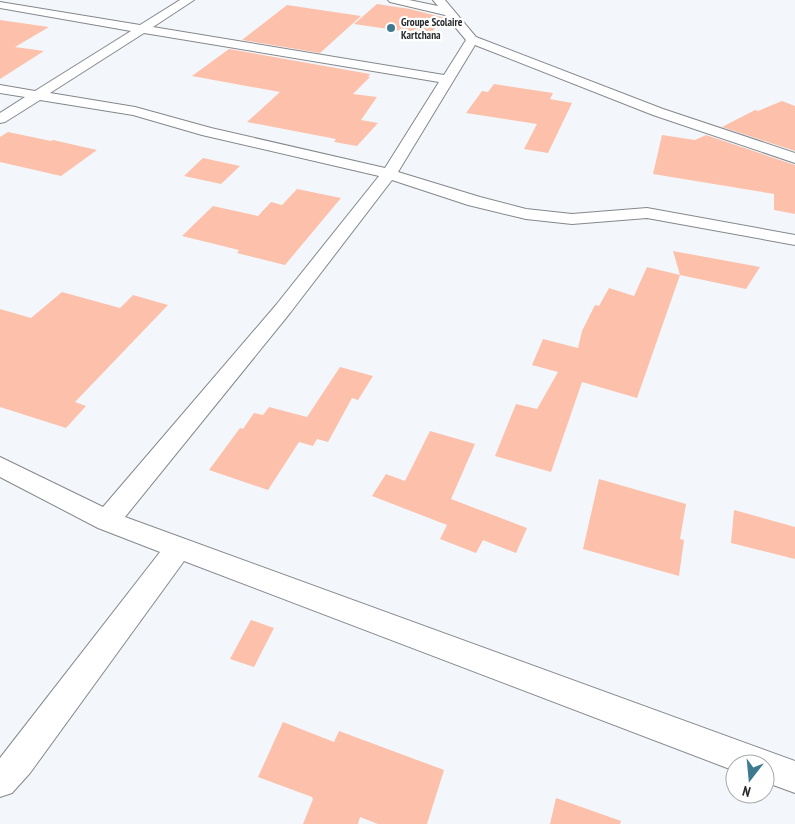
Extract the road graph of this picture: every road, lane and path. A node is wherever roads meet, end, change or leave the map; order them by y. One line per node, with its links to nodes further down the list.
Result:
1 (188, 0): 6 (street)
2 (394, 0): 5 (street)
3 (439, 0): 5 (street)
4 (0, 5): 6 (street)
5 (448, 12): 7 (street)
6 (142, 28): 8 (street); 10 (street)
7 (472, 40): 8 (street); 12 (street)
8 (448, 80): 13 (street)
9 (0, 89): 10 (street)
10 (35, 96): 11 (street); 13 (street)
11 (0, 119)
12 (795, 158)
13 (389, 174): 14 (street); 16 (street)
14 (795, 240)
15 (0, 466): 16 (street)
16 (108, 522): 17 (street)
17 (179, 546): 18 (street); 21 (street)
18 (733, 754)
19 (775, 770): 20 (street)
20 (795, 777)
21 (0, 781)

